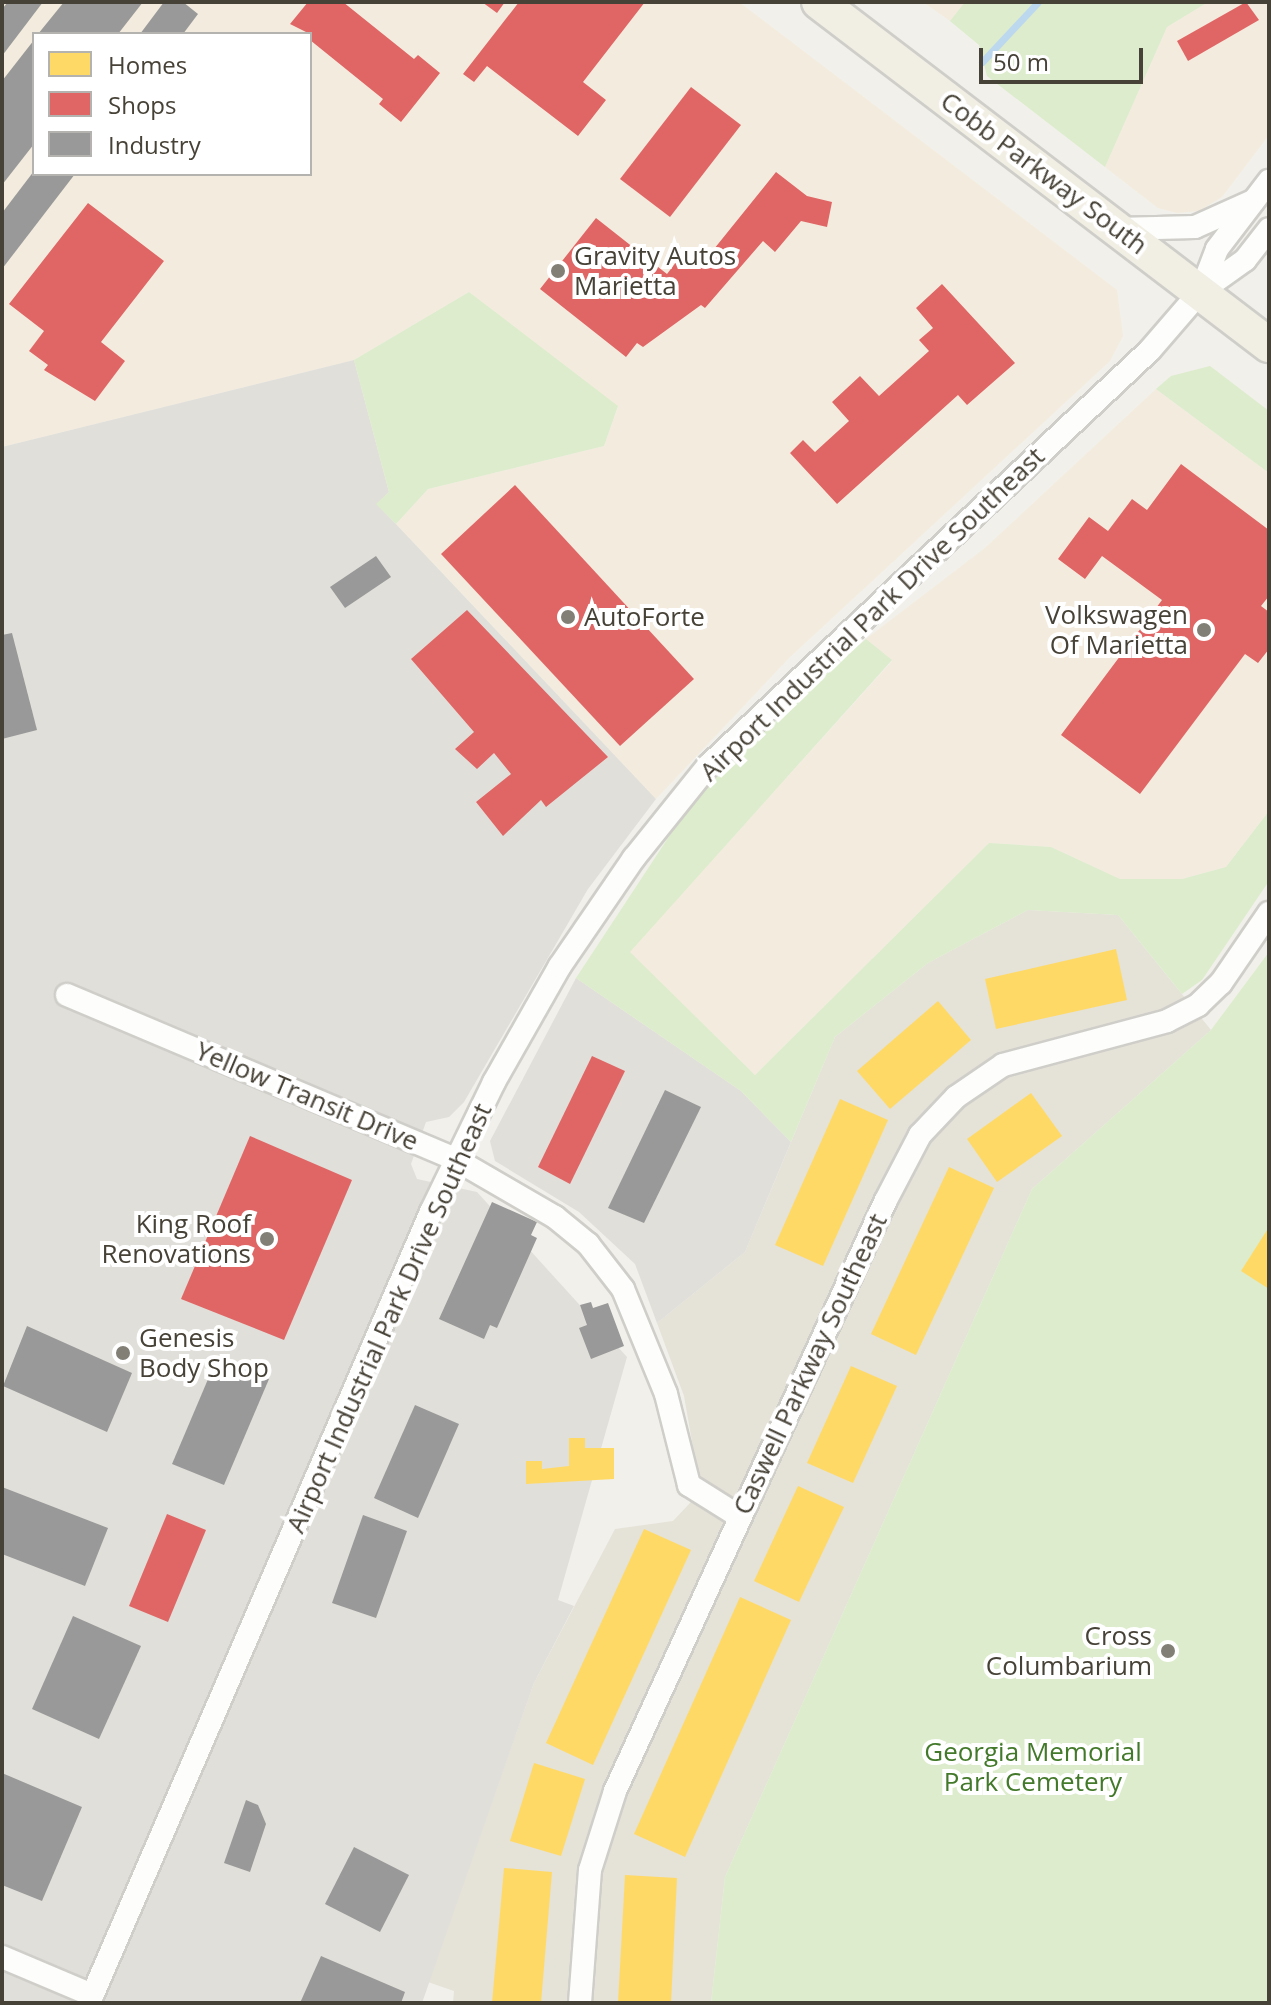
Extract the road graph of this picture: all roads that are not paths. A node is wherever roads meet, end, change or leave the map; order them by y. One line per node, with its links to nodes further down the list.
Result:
1 (819, 2): 4 (main road, Cobb Parkway South)
2 (1269, 181): 3 (street)
3 (1253, 201): 4 (street); 6 (street)
4 (1117, 229): 6 (main road, Cobb Parkway South)
5 (1269, 229): 6 (street)
6 (1200, 292): 7 (main road, Cobb Parkway South); 10 (street, Airport Industrial Park Drive Southeast)
7 (1269, 345)
8 (1269, 913): 11 (street, Caswell Parkway Southeast)
9 (67, 995): 10 (street, Yellow Transit Drive)
10 (455, 1159): 11 (street, Yellow Transit Drive); 13 (street, Airport Industrial Park Drive Southeast)
11 (740, 1517): 14 (street, Caswell Parkway Southeast)
12 (2, 1957): 13 (street)
13 (91, 1999)
14 (580, 2003)

